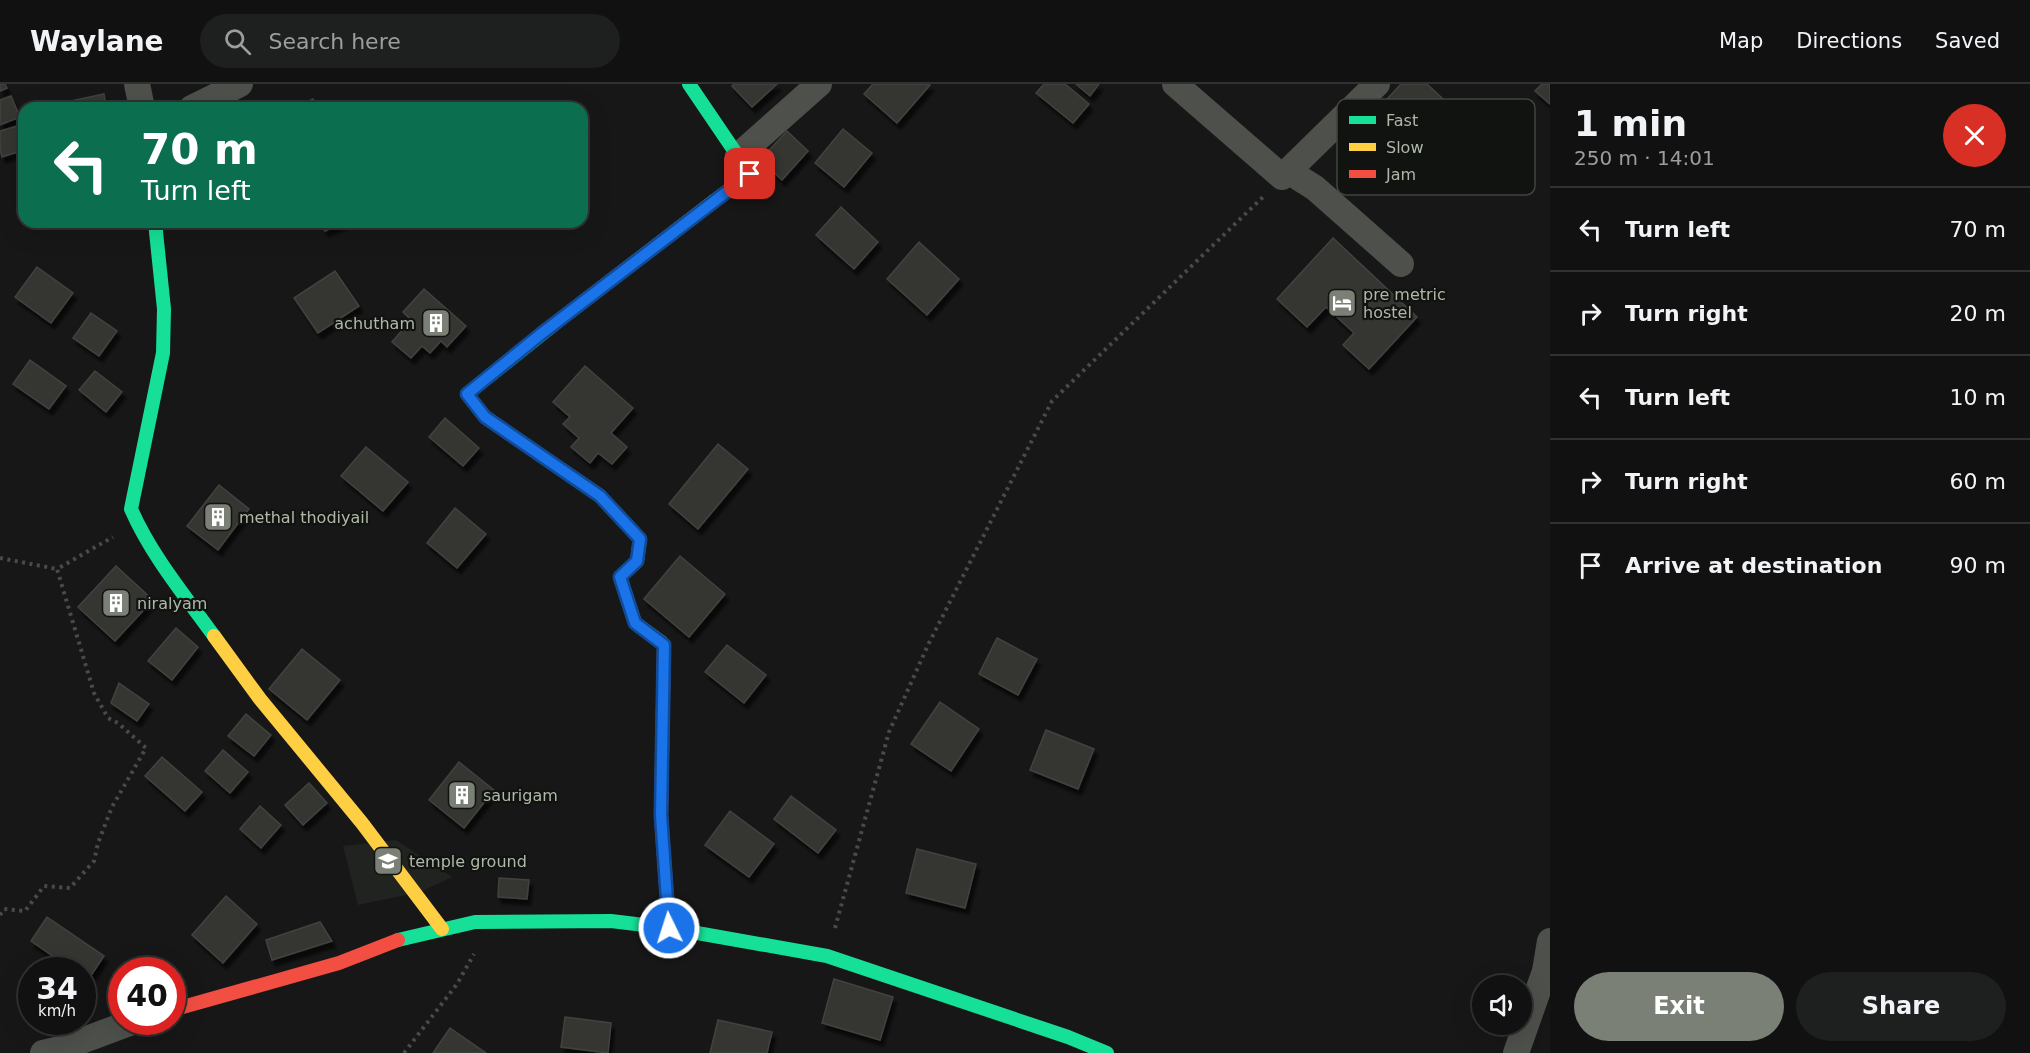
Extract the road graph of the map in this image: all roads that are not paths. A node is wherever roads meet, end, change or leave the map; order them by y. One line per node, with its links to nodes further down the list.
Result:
1 (137, 84): 8 (street)
2 (240, 84): 9 (street)
3 (689, 84): 11 (street)
4 (819, 84): 11 (street)
5 (1175, 84): 12 (street)
6 (1377, 84): 7 (street)
7 (1362, 99)
8 (141, 102)
9 (204, 102)
10 (1337, 123): 12 (street)
11 (738, 156): 15 (street)
12 (1285, 174): 14 (street)
13 (156, 228): 16 (street)
14 (1401, 264)
15 (669, 928): 16 (street); 21 (street)
16 (442, 929): 18 (street)
17 (1550, 941): 22 (street)
18 (186, 1006)
19 (108, 1031): 20 (street)
20 (43, 1053)
21 (1107, 1053)
22 (1516, 1053)

